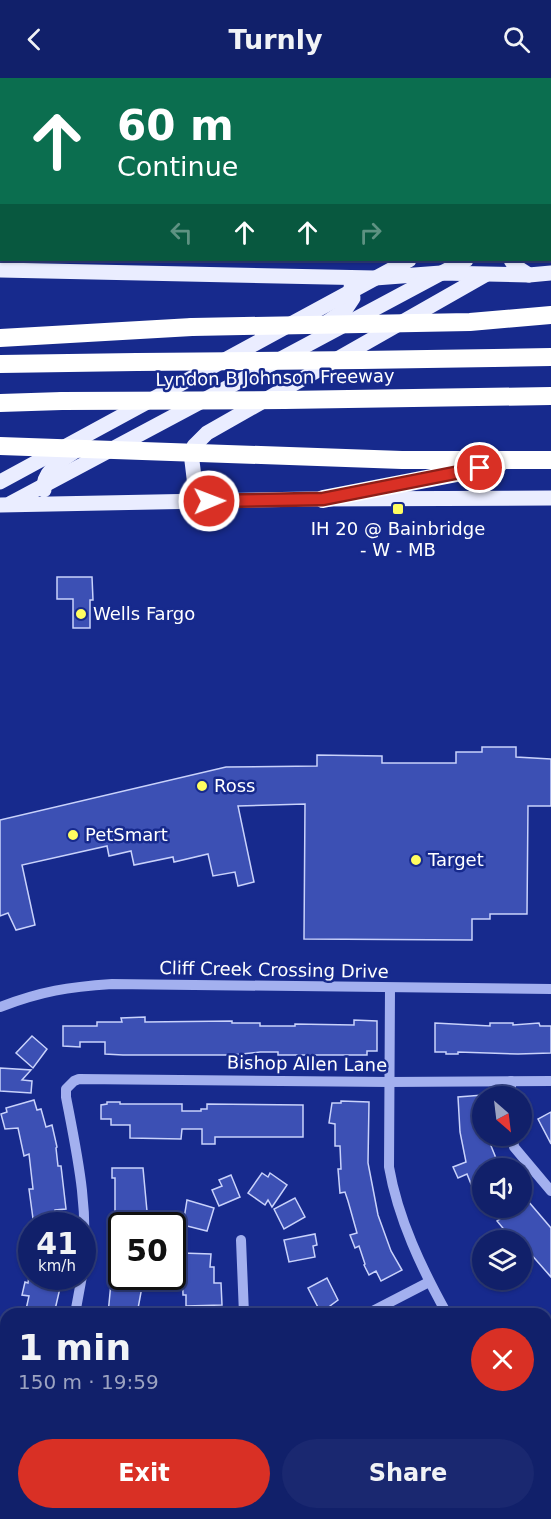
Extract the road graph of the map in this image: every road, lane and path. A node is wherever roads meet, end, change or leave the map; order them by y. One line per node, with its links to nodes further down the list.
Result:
1 (407, 261): 9 (main road)
2 (464, 261): 5 (main road)
3 (512, 261): 8 (main road)
4 (0, 270): 10 (main road)
5 (441, 273): 6 (main road); 9 (main road); 13 (main road)
6 (487, 273): 8 (main road); 25 (main road)
7 (551, 273): 8 (main road)
8 (529, 275)
9 (375, 278): 10 (main road)
10 (350, 284): 13 (main road); 18 (main road)
11 (551, 315): 12 (highway, bridge)
12 (0, 338)
13 (316, 339): 22 (main road)
14 (551, 357): 15 (highway, Lyndon B Johnson Freeway, bridge)
15 (0, 364)
16 (551, 396): 17 (highway, Lyndon B Johnson Freeway, bridge)
17 (0, 403)
18 (96, 429): 21 (main road); 22 (main road)
19 (0, 446): 20 (highway, bridge)
20 (551, 459): 24 (highway)
21 (0, 482)
22 (43, 485): 26 (main road); 27 (main road)
23 (551, 498): 24 (main road)
24 (323, 499): 25 (main road)
25 (197, 502): 26 (main road)
26 (46, 504): 27 (main road)
27 (2, 506)
28 (390, 988): 29 (street, Cliff Creek Crossing Drive); 30 (street, Cliff Creek Crossing Drive); 33 (street)
29 (551, 989)
30 (0, 1007)
31 (511, 1081): 32 (street, Bishop Allen Lane); 33 (street, Bishop Allen Lane); 34 (street)
32 (551, 1081)
33 (389, 1082): 37 (street, Bishop Allen Lane); 39 (street)
34 (511, 1086)
35 (514, 1146): 36 (street)
36 (551, 1191)
37 (84, 1212)
38 (241, 1240): 42 (street)
39 (429, 1282): 43 (street); 44 (street)
40 (79, 1290): 41 (street)
41 (76, 1308)
42 (244, 1308)
43 (379, 1308)
44 (444, 1308)

